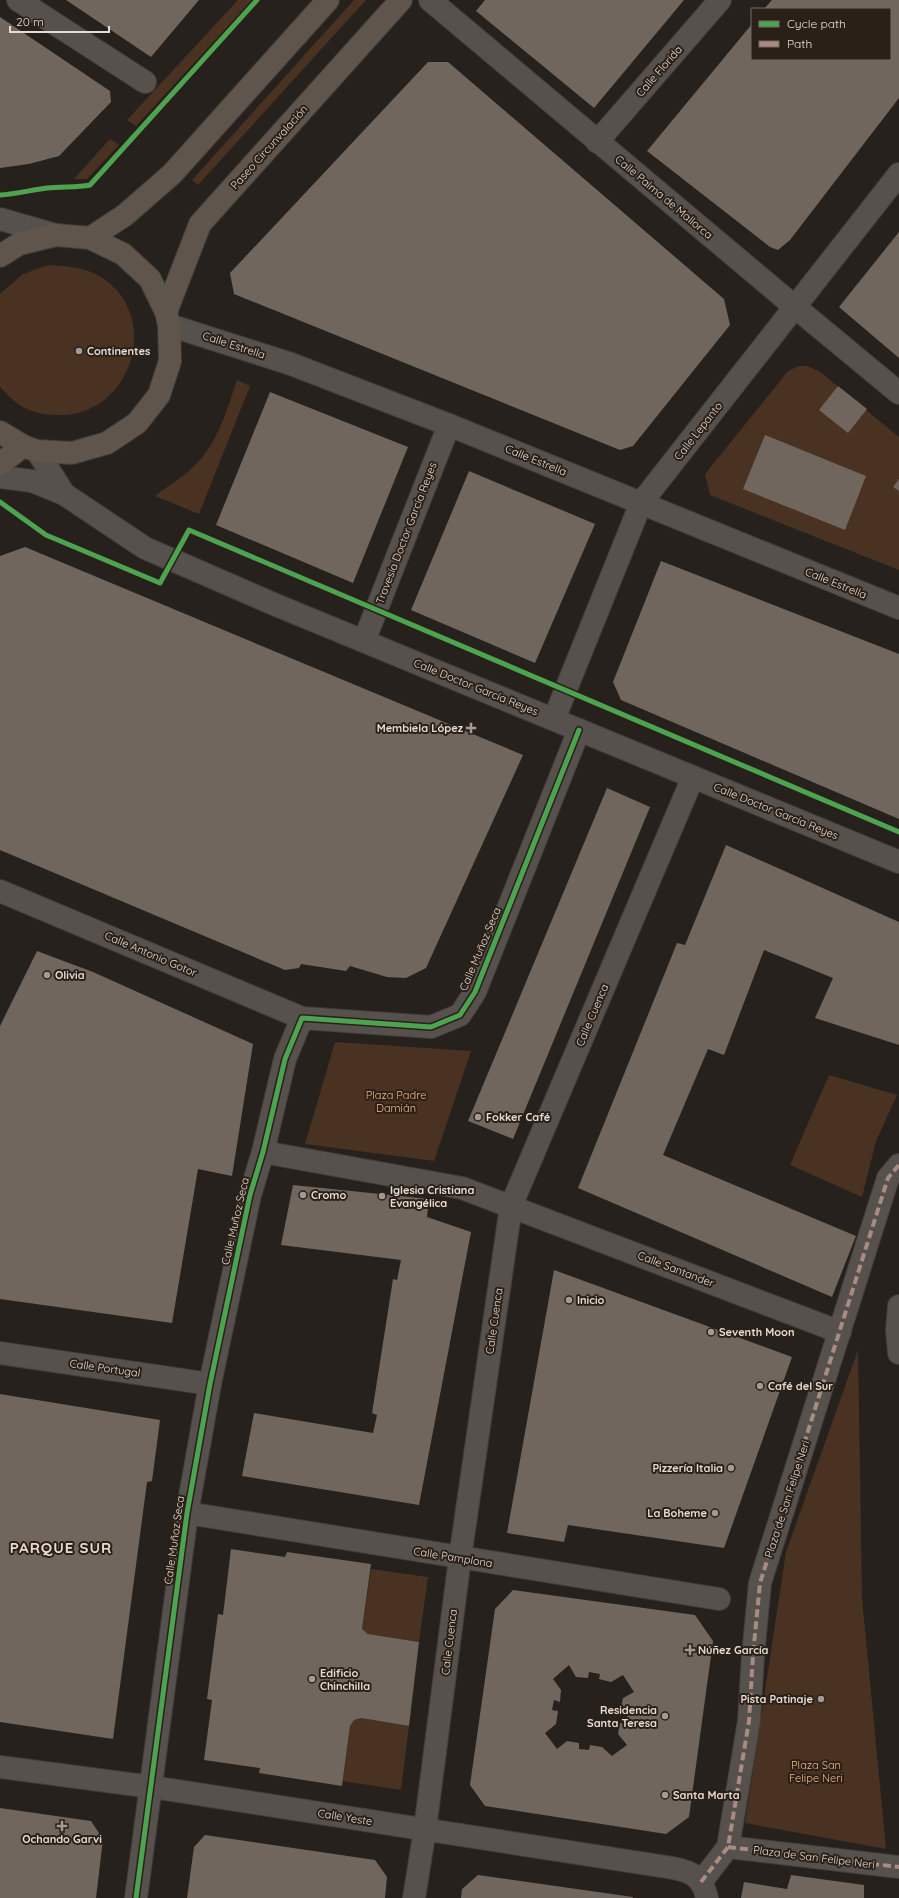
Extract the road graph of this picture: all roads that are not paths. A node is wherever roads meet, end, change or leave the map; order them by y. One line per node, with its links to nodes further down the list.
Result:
1 (18, 0): 6 (street)
2 (328, 0): 11 (main road)
3 (401, 0): 14 (main road, Paseo Circunvalación)
4 (430, 0): 7 (street, Calle Palma de Mallorca)
5 (720, 0): 7 (street, Calle Florida)
6 (145, 82)
7 (598, 142): 13 (street, Calle Palma de Mallorca)
8 (899, 174): 13 (street, Calle Lepanto)
9 (0, 219): 10 (street)
10 (56, 235): 11 (main road); 12 (main road)
11 (90, 238): 14 (main road)
12 (0, 256)
13 (795, 308): 15 (street, Calle Palma de Mallorca); 22 (street, Calle Lepanto)
14 (168, 319): 16 (street, Calle Estrella); 18 (main road)
15 (899, 393)
16 (449, 425): 22 (street, Calle Estrella); 24 (street, Travesía Doctor García Reyes)
17 (0, 432): 18 (main road)
18 (30, 448): 19 (main road); 21 (street, Calle Doctor García Reyes)
19 (0, 464)
20 (0, 477): 21 (street, Calle Doctor García Reyes)
21 (64, 494): 24 (street, Calle Doctor García Reyes)
22 (641, 503): 23 (street, Calle Estrella); 25 (street, Calle Lepanto)
23 (899, 608)
24 (364, 641): 25 (street, Calle Doctor García Reyes)
25 (554, 719): 26 (street, Calle Doctor García Reyes)
26 (579, 730): 27 (street, Calle Doctor García Reyes); 30 (street, Calle Muñoz Seca)
27 (693, 777): 28 (street, Calle Doctor García Reyes); 33 (street, Calle Cuenca)
28 (899, 862)
29 (2, 897): 30 (street, Calle Antonio Gotor)
30 (302, 1018): 31 (street, Calle Muñoz Seca)
31 (263, 1152): 33 (street, Calle Santander); 38 (street, Calle Muñoz Seca)
32 (899, 1165): 35 (street, Plaza de San Felipe Neri)
33 (511, 1206): 35 (street, Calle Santander); 40 (street, Calle Cuenca)
34 (899, 1306): 37 (street)
35 (840, 1332): 45 (street, Plaza de San Felipe Neri)
36 (0, 1353): 38 (street, Calle Portugal)
37 (899, 1353)
38 (210, 1384): 39 (street, Calle Muñoz Seca)
39 (187, 1513): 40 (street, Calle Pamplona); 43 (street, Calle Muñoz Seca)
40 (460, 1558): 41 (street, Calle Pamplona); 44 (street, Calle Cuenca)
41 (719, 1599)
42 (0, 1767): 43 (street, Calle Yeste)
43 (152, 1787): 44 (street, Calle Yeste); 48 (street, Calle Muñoz Seca)
44 (426, 1829): 47 (street, Calle Yeste); 49 (street, Calle Cuenca)
45 (728, 1847): 46 (street, Plaza de San Felipe Neri); 47 (street, Plaza de San Felipe Neri)
46 (899, 1867)
47 (699, 1884)
48 (136, 1898)
49 (414, 1898)

